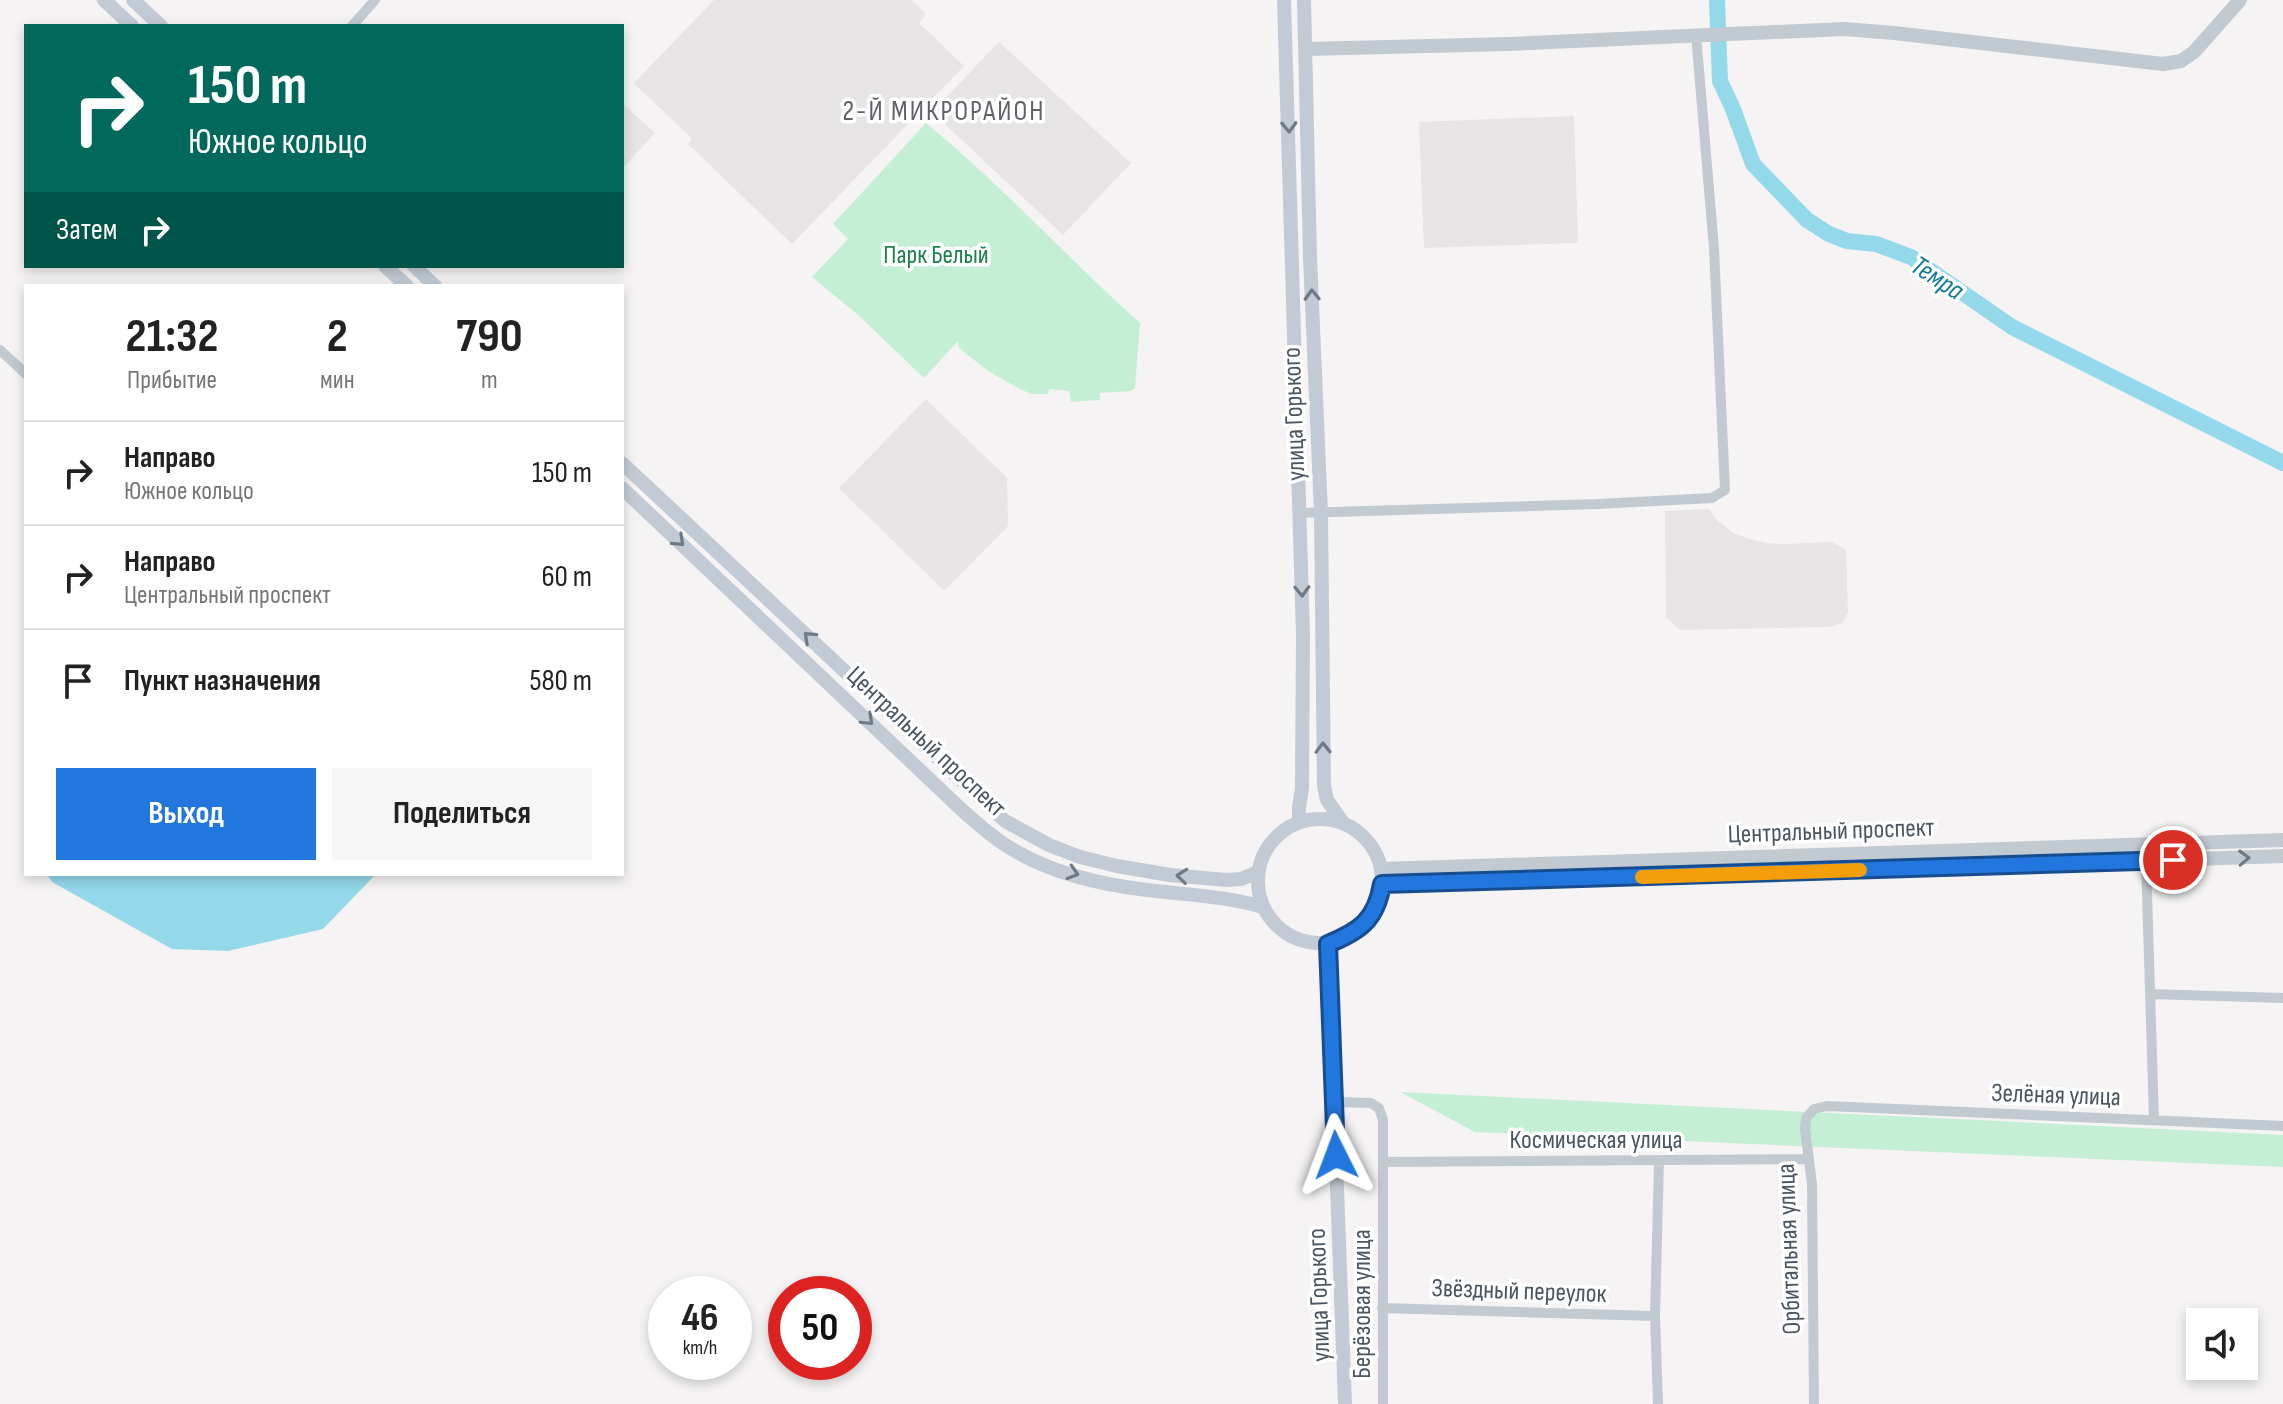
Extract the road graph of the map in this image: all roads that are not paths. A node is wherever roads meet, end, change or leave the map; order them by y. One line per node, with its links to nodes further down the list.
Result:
1 (104, 0): 7 (main road)
2 (133, 0): 8 (main road)
3 (375, 0): 9 (street)
4 (1284, 0): 11 (main road, улица Горького)
5 (1304, 0): 12 (main road, улица Горького)
6 (2240, 0): 10 (street)
7 (130, 24)
8 (159, 24)
9 (354, 24)
10 (1696, 34): 12 (street); 22 (street)
11 (1286, 49): 12 (main road); 21 (main road, улица Горького, one-way to 21)
12 (1306, 49): 22 (main road, улица Горького, one-way to 12)
13 (387, 268): 15 (main road)
14 (416, 268): 16 (main road)
15 (405, 284)
16 (433, 284)
17 (0, 350): 18 (street)
18 (24, 372)
19 (624, 465): 23 (main road, Центральный проспект)
20 (624, 490): 24 (main road, Центральный проспект, one-way to 24)
21 (1299, 513): 22 (street); 25 (main road, улица Горького, one-way to 25)
22 (1321, 513): 26 (main road, улица Горького, one-way to 22)
23 (727, 560): 24 (main road); 28 (main road, Центральный проспект, one-way to 23)
24 (714, 574): 31 (main road, Центральный проспект, one-way to 31)
25 (1299, 821): 26 (main road); 32 (main road)
26 (1342, 821): 33 (main road)
27 (2283, 840): 33 (street, Центральный проспект)
28 (1049, 845): 31 (main road); 32 (main road, Центральный проспект, one-way to 28)
29 (2283, 856): 30 (street, Центральный проспект, one-way to 29)
30 (2146, 861): 33 (street, Центральный проспект); 36 (street)
31 (1041, 863): 34 (main road, Центральный проспект, one-way to 34)
32 (1258, 872): 34 (main road)
33 (1381, 876): 35 (main road)
34 (1263, 907): 35 (main road)
35 (1328, 944): 38 (main road, улица Горького)
36 (2150, 994): 37 (street); 40 (street)
37 (2283, 998)
38 (1334, 1102): 44 (street, Берёзовая улица); 47 (main road, улица Горького)
39 (1827, 1106): 40 (street, Зелёная улица); 42 (street, Орбитальная улица)
40 (2154, 1120): 41 (street, Зелёная улица)
41 (2283, 1126)
42 (1809, 1159): 43 (street, Космическая улица); 50 (street, Орбитальная улица)
43 (1659, 1161): 44 (street, Космическая улица); 46 (street)
44 (1385, 1162): 45 (street, Берёзовая улица)
45 (1382, 1308): 46 (street, Звёздный переулок); 48 (street, Берёзовая улица)
46 (1655, 1316): 49 (street)
47 (1345, 1404)
48 (1383, 1404)
49 (1658, 1404)
50 (1814, 1404)

